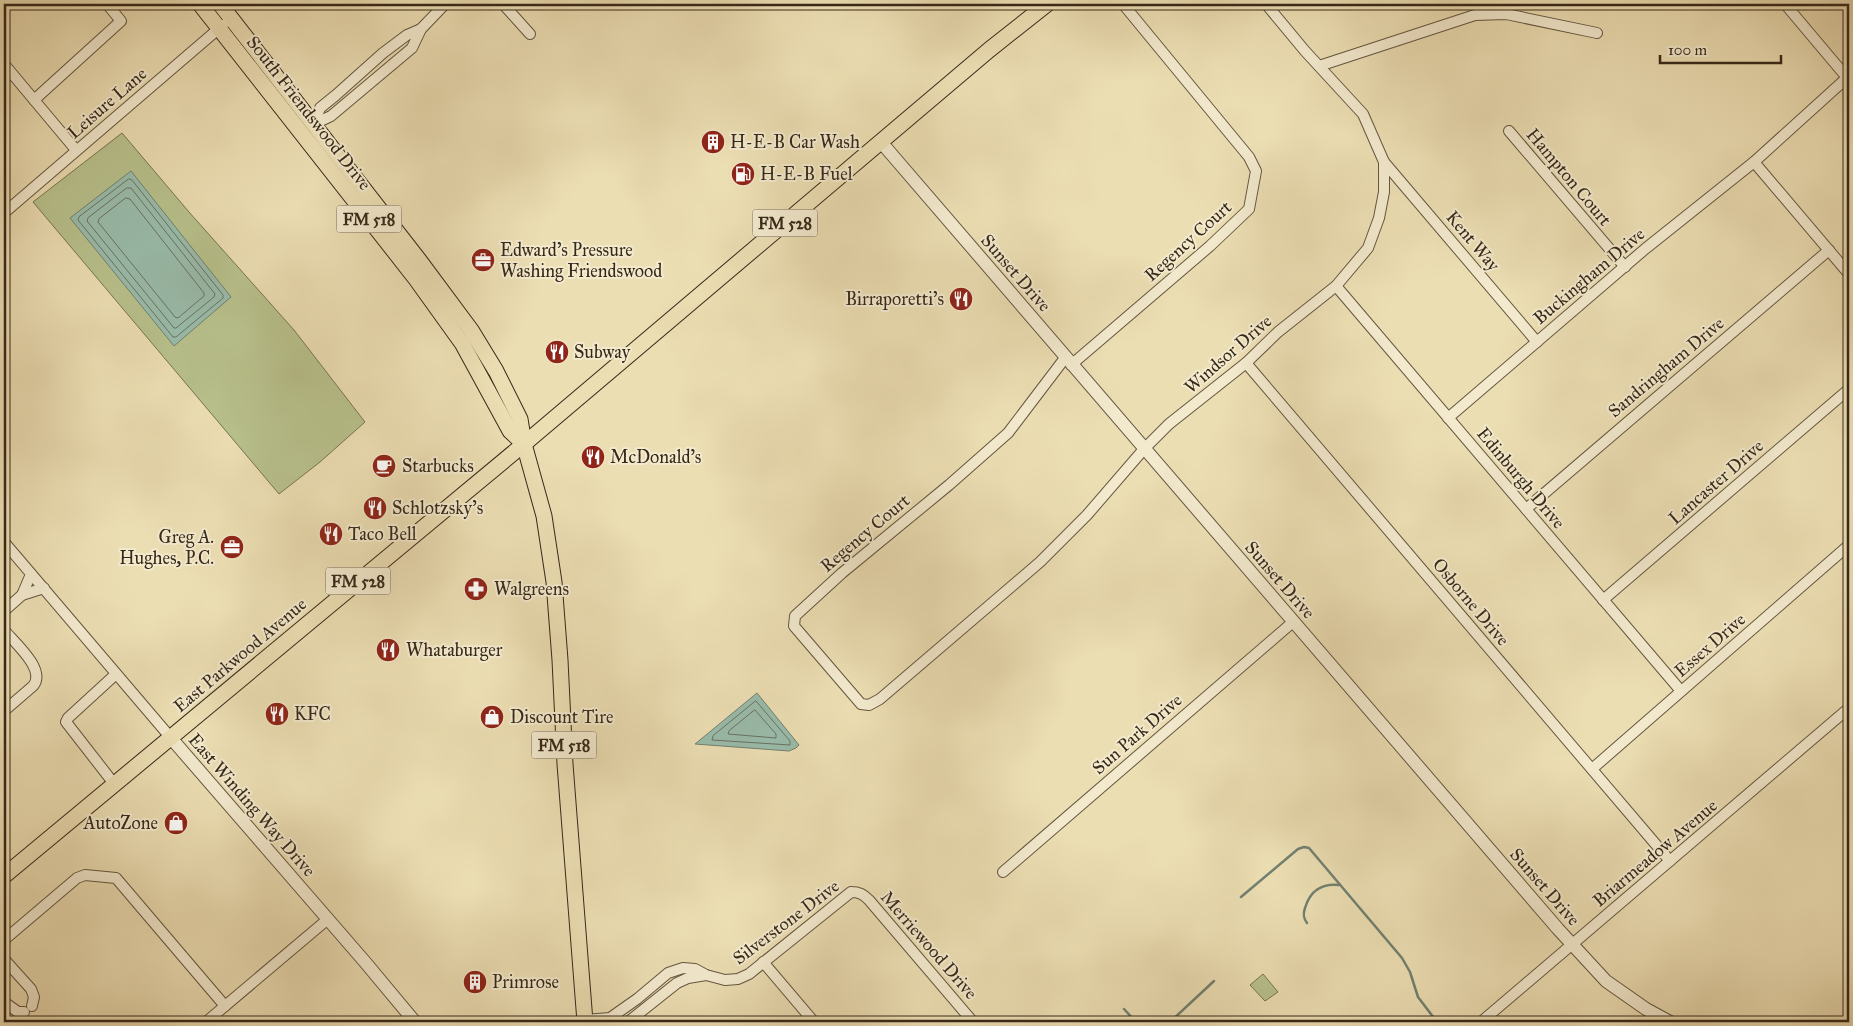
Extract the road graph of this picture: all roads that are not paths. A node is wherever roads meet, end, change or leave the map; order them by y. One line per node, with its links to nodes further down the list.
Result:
1 (106, 4): 18 (street)
2 (200, 4): 11 (main road, South Friendswood Drive / FM 518)
3 (220, 4): 10 (main road, South Friendswood Drive / FM 518)
4 (445, 4): 12 (street)
5 (503, 4): 14 (street)
6 (1048, 4): 21 (main road, FM 528)
7 (1123, 4): 31 (street, Regency Court)
8 (1266, 4): 16 (street, Windsor Drive)
9 (1785, 4): 17 (street)
10 (231, 18): 11 (street, Leisure Lane); 19 (main road, South Friendswood Drive / FM 518)
11 (218, 29): 22 (street, Leisure Lane); 35 (main road, South Friendswood Drive / FM 518)
12 (421, 29): 19 (street); 19 (street)
13 (1597, 33): 16 (street)
14 (530, 34)
15 (4, 64): 18 (street)
16 (1319, 66): 23 (street, Windsor Drive)
17 (1849, 78): 24 (street, Buckingham Drive)
18 (34, 100): 22 (street)
19 (314, 124): 35 (main road, South Friendswood Drive / FM 518)
20 (1509, 130): 27 (street, Hampton Court)
21 (880, 142): 31 (street, Sunset Drive); 35 (main road, FM 528)
22 (76, 150): 25 (street, Leisure Lane)
23 (1384, 162): 29 (street, Windsor Drive); 30 (street, Kent Way)
24 (1754, 162): 26 (street); 27 (street, Buckingham Drive)
25 (4, 213)
26 (1829, 250): 28 (street); 37 (street, Sandringham Drive)
27 (1625, 267): 30 (street, Buckingham Drive)
28 (1849, 274)
29 (1336, 286): 32 (street, Windsor Drive); 34 (street, Edinburgh Drive)
30 (1537, 342): 34 (street, Buckingham Drive)
31 (1068, 361): 36 (street, Sunset Drive); 48 (street, Regency Court)
32 (1246, 363): 36 (street, Windsor Drive); 53 (street, Osborne Drive)
33 (1849, 389): 43 (street, Lancaster Drive)
34 (1448, 418): 37 (street, Edinburgh Drive)
35 (524, 444): 52 (main road, East Parkwood Avenue / FM 528); 69 (main road, South Friendswood Drive / FM 518)
36 (1144, 449): 45 (street, Sunset Drive); 48 (street, Windsor Drive)
37 (1526, 509): 43 (street, Edinburgh Drive)
38 (4, 542): 40 (street, East Winding Way Drive)
39 (1849, 546): 49 (street, Essex Drive)
40 (31, 574): 41 (street, East Winding Way Drive); 42 (street)
41 (44, 588): 42 (street); 47 (street, East Winding Way Drive)
42 (22, 595): 44 (street)
43 (1603, 600): 49 (street, Edinburgh Drive)
44 (4, 611)
45 (1293, 622): 56 (street, Sun Park Drive); 61 (street, Sunset Drive)
46 (4, 630): 51 (street)
47 (116, 674): 52 (street, East Winding Way Drive); 54 (street)
48 (900, 681)
49 (1681, 691): 53 (street, Essex Drive)
50 (1849, 708): 55 (street, Briarmeadow Avenue)
51 (4, 710)
52 (171, 738): 54 (main road, East Parkwood Avenue / FM 528); 59 (street, East Winding Way Drive)
53 (1592, 769): 55 (street, Osborne Drive)
54 (115, 785): 57 (main road, East Parkwood Avenue / FM 528)
55 (1670, 861): 61 (street, Briarmeadow Avenue)
56 (1003, 872)
57 (4, 876)
58 (857, 892): 63 (street, Silverstone Drive); 74 (street, Merriewood Drive)
59 (328, 919): 67 (street); 71 (street, East Winding Way Drive)
60 (4, 940): 67 (street)
61 (1572, 945): 75 (street, Briarmeadow Avenue); 76 (street, Sunset Drive)
62 (4, 958): 66 (street)
63 (763, 962): 64 (street, Silverstone Drive); 73 (street)
64 (706, 975): 65 (street, Silverstone Drive); 68 (street, Silverstone Drive)
65 (637, 999): 68 (street); 69 (street, Silverstone Drive)
66 (4, 1002)
67 (225, 1006): 70 (street)
68 (645, 1009): 72 (street, Silverstone Drive)
69 (585, 1021)
70 (206, 1022)
71 (415, 1022)
72 (628, 1022)
73 (814, 1022)
74 (974, 1022)
75 (1481, 1022)
76 (1670, 1022)

